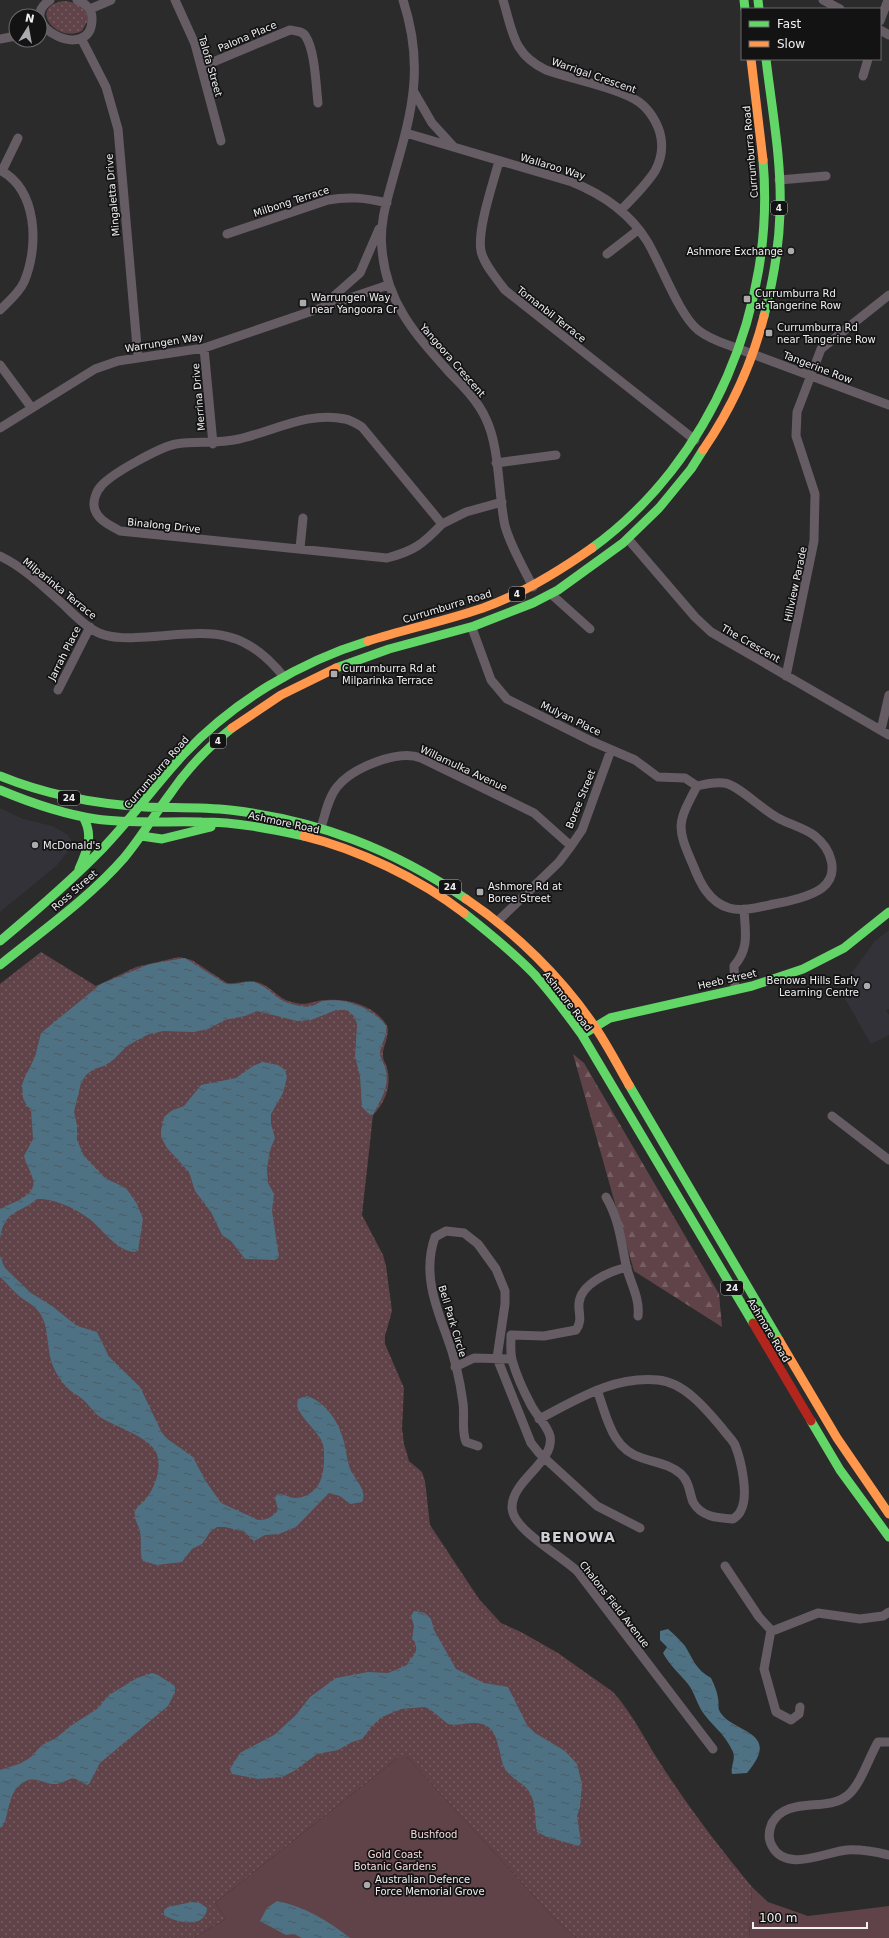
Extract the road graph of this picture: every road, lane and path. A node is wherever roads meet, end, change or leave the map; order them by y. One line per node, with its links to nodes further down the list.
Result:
1 (50, 0): 9 (street)
2 (77, 0): 11 (street)
3 (111, 0): 11 (street)
4 (175, 0): 18 (street, Talofa Street)
5 (403, 0): 20 (street, Yangoora Crescent)
6 (504, 0): 31 (street, Warrigal Crescent)
7 (823, 0): 10 (street)
8 (888, 0): 12 (street)
9 (42, 8)
10 (838, 8)
11 (90, 9): 14 (street)
12 (881, 18)
13 (48, 32): 14 (street)
14 (81, 38): 43 (street, Mingaletta Drive)
15 (751, 60): 41 (main road, Currumburra Road / 4)
16 (766, 60): 29 (main road, 4)
17 (868, 60): 19 (street)
18 (201, 68): 21 (street, Palona Place); 24 (street, Talofa Street)
19 (863, 76)
20 (414, 92): 22 (street, Yangoora Crescent); 25 (street)
21 (318, 103)
22 (406, 133): 25 (street, Wallaroo Way); 30 (street, Yangoora Crescent)
23 (18, 138): 27 (street)
24 (221, 140)
25 (456, 148): 26 (street, Wallaroo Way)
26 (499, 161): 31 (street, Wallaroo Way); 49 (street, Tomanbil Terrace)
27 (1, 171): 39 (street)
28 (826, 176): 29 (street)
29 (779, 180): 42 (main road, 4)
30 (387, 203): 32 (street, Yangoora Crescent); 34 (street, Milbong Terrace)
31 (621, 210): 33 (street, Wallaroo Way)
32 (384, 216): 36 (street, Yangoora Crescent); 38 (street, Yangoora Crescent)
33 (638, 230): 35 (street); 41 (street, Wallaroo Way)
34 (227, 234)
35 (607, 254)
36 (388, 285): 38 (street, Warrungen Way); 52 (street, Yangoora Crescent)
37 (889, 295): 45 (street, Hillview Parade)
38 (319, 309): 40 (street, Warrungen Way)
39 (0, 310)
40 (204, 348): 43 (street, Warrungen Way); 50 (street, Merrina Drive)
41 (740, 349): 42 (street, Tangerine Row); 49 (main road, Currumburra Road / 4)
42 (753, 354): 45 (street, Tangerine Row); 56 (main road, 4)
43 (138, 358): 47 (street, Warrungen Way)
44 (0, 365): 47 (street)
45 (811, 376): 46 (street, Tangerine Row); 64 (street, Hillview Parade)
46 (889, 405)
47 (30, 408): 48 (street, Warrungen Way)
48 (0, 428)
49 (695, 440): 59 (main road, Currumburra Road / 4)
50 (213, 444): 55 (street, Binalong Drive); 57 (street, Binalong Drive)
51 (556, 455): 52 (street)
52 (496, 463): 53 (street, Yangoora Crescent)
53 (502, 502): 55 (street, Binalong Drive); 59 (street, Yangoora Crescent)
54 (303, 518): 57 (street)
55 (442, 524): 57 (street, Binalong Drive)
56 (628, 539): 60 (main road, 4); 64 (street, The Crescent)
57 (300, 548)
58 (0, 556): 61 (street, Milparinka Terrace)
59 (533, 586): 65 (main road, Currumburra Road / 4)
60 (551, 594): 62 (main road, 4); 63 (street)
61 (90, 626): 65 (street, Milparinka Terrace); 66 (street, Jarrah Place)
62 (472, 628): 69 (street, Mulyan Place); 74 (main road, 4)
63 (590, 629)
64 (786, 676): 68 (street, The Crescent)
65 (284, 677): 73 (main road, Currumburra Road / 4)
66 (58, 690)
67 (889, 695): 68 (street)
68 (885, 732)
69 (611, 750): 71 (street, Mulyan Place); 81 (street, Boree Street)
70 (0, 776): 73 (main road, Ashmore Road / 24)
71 (697, 786): 83 (street); 83 (street)
72 (0, 790): 75 (main road, Ashmore Road / 24)
73 (141, 806): 74 (main road, Ashmore Road / 24); 76 (main road, Currumburra Road / 4)
74 (161, 808): 77 (main road, 4); 79 (main road, Ashmore Road / 24)
75 (83, 817): 76 (main road, Ashmore Road / 24); 82 (main road)
76 (128, 822): 77 (main road, Ashmore Road / 24); 82 (main road, Ross Street / 4)
77 (152, 822): 78 (main road, Ashmore Road / 24); 80 (main road, Ross Street / 4)
78 (229, 823): 80 (main road); 90 (main road, Ashmore Road / 24)
79 (321, 828): 81 (street, Willamulka Avenue); 85 (main road, Ashmore Road / 24)
80 (141, 836): 87 (main road, Ross Street / 4)
81 (571, 846): 85 (street, Boree Street)
82 (75, 876): 86 (main road, Ross Street / 4)
83 (744, 909): 88 (street)
84 (889, 912): 88 (main road, Heeb Street)
85 (498, 921): 89 (main road, Ashmore Road / 24)
86 (0, 942)
87 (0, 965)
88 (735, 990): 89 (main road, Heeb Street)
89 (595, 1027): 90 (main road, Heeb Street); 103 (main road, Ashmore Road / 24)
90 (582, 1035): 105 (main road, Ashmore Road / 24)
91 (832, 1116): 92 (street)
92 (889, 1160)
93 (606, 1197): 94 (street)
94 (627, 1267): 95 (street); 97 (street, Chalons Field Avenue)
95 (638, 1316)
96 (497, 1358): 97 (street); 98 (street); 98 (street, Bell Park Circle); 102 (street)
97 (512, 1359): 100 (street, Chalons Field Avenue)
98 (455, 1367): 101 (street, Bell Park Circle)
99 (597, 1390): 99 (street); 100 (street)
100 (539, 1419): 102 (street, Chalons Field Avenue)
101 (478, 1446)
102 (544, 1457): 106 (street); 113 (street, Chalons Field Avenue)
103 (886, 1502): 104 (main road, Ashmore Road / 24); 105 (street)
104 (889, 1514)
105 (871, 1515): 107 (main road, Ashmore Road / 24)
106 (640, 1528)
107 (889, 1537)
108 (725, 1566): 110 (street)
109 (889, 1612): 110 (street)
110 (771, 1630): 111 (street)
111 (800, 1707)
112 (889, 1742): 114 (street)
113 (713, 1749)
114 (889, 1855)

